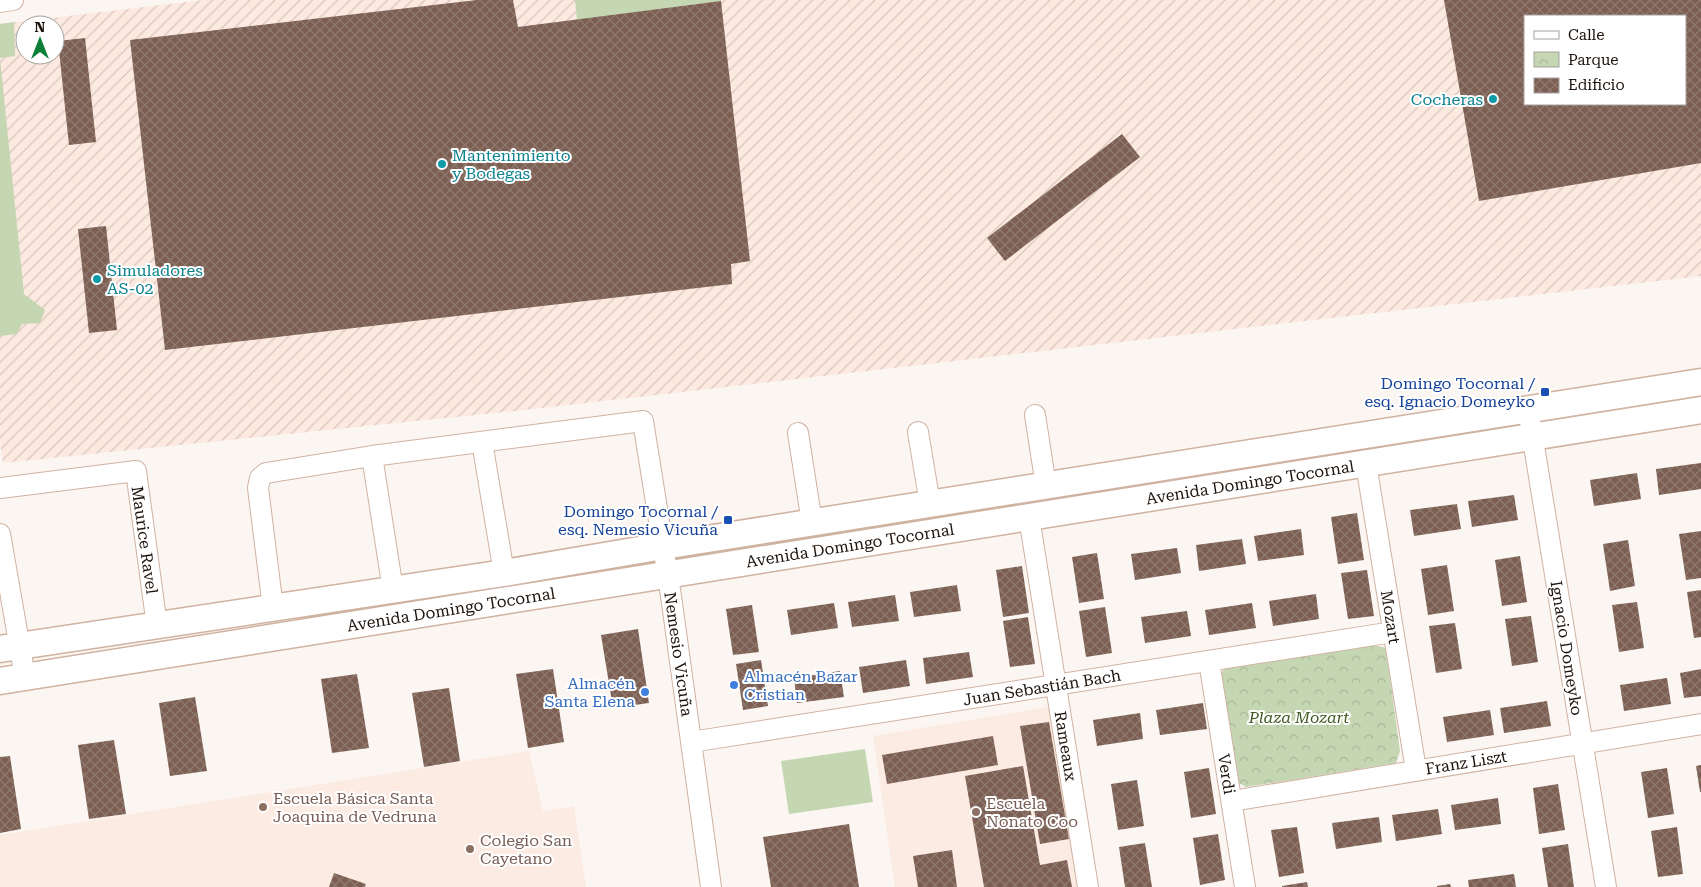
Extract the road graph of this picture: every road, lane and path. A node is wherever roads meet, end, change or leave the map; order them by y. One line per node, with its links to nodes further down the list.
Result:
1 (13, 0): 2 (street)
2 (0, 2)
3 (1701, 382): 4 (main road, Avenida Domingo Tocornal)
4 (1528, 409): 9 (street, Ignacio Domeyko); 13 (main road, Avenida Domingo Tocornal)
5 (1700, 414): 9 (main road, Avenida Domingo Tocornal)
6 (1035, 415): 13 (street)
7 (918, 432): 15 (street)
8 (798, 433): 17 (street)
9 (1532, 437): 12 (main road, Avenida Domingo Tocornal); 32 (street, Ignacio Domeyko)
10 (482, 442): 11 (street); 19 (street, Nemesio Vicuña); 20 (street)
11 (372, 456): 22 (street); 23 (street)
12 (1366, 464): 16 (main road, Avenida Domingo Tocornal); 25 (street, Mozart)
13 (1046, 486): 15 (main road, Avenida Domingo Tocornal)
14 (0, 488): 24 (street, Maurice Ravel)
15 (930, 504): 17 (main road, Avenida Domingo Tocornal)
16 (1029, 517): 21 (main road, Avenida Domingo Tocornal); 29 (street, Rameaux)
17 (812, 523): 19 (main road, Avenida Domingo Tocornal)
18 (0, 534): 26 (street)
19 (663, 546): 20 (main road, Avenida Domingo Tocornal); 21 (street, Nemesio Vicuña)
20 (504, 573): 22 (main road, Avenida Domingo Tocornal)
21 (667, 574): 28 (main road, Avenida Domingo Tocornal); 31 (street, Nemesio Vicuña)
22 (393, 590): 23 (main road, Avenida Domingo Tocornal)
23 (273, 608): 24 (main road, Avenida Domingo Tocornal)
24 (157, 626): 26 (main road, Avenida Domingo Tocornal)
25 (1393, 632): 27 (street, Juan Sebastián Bach); 33 (street, Mozart)
26 (10, 647): 28 (street)
27 (1209, 661): 29 (street, Juan Sebastián Bach); 34 (street, Verdi)
28 (12, 679)
29 (1056, 685): 31 (street, Juan Sebastián Bach); 36 (street, Rameaux)
30 (1701, 724): 32 (street, Franz Liszt)
31 (691, 742): 35 (street, Nemesio Vicuña)
32 (1583, 743): 33 (street, Franz Liszt); 38 (street, Ignacio Domeyko)
33 (1416, 770): 34 (street, Franz Liszt)
34 (1232, 800): 37 (street, Verdi)
35 (711, 887)
36 (1088, 887)
37 (1245, 887)
38 (1606, 887)

